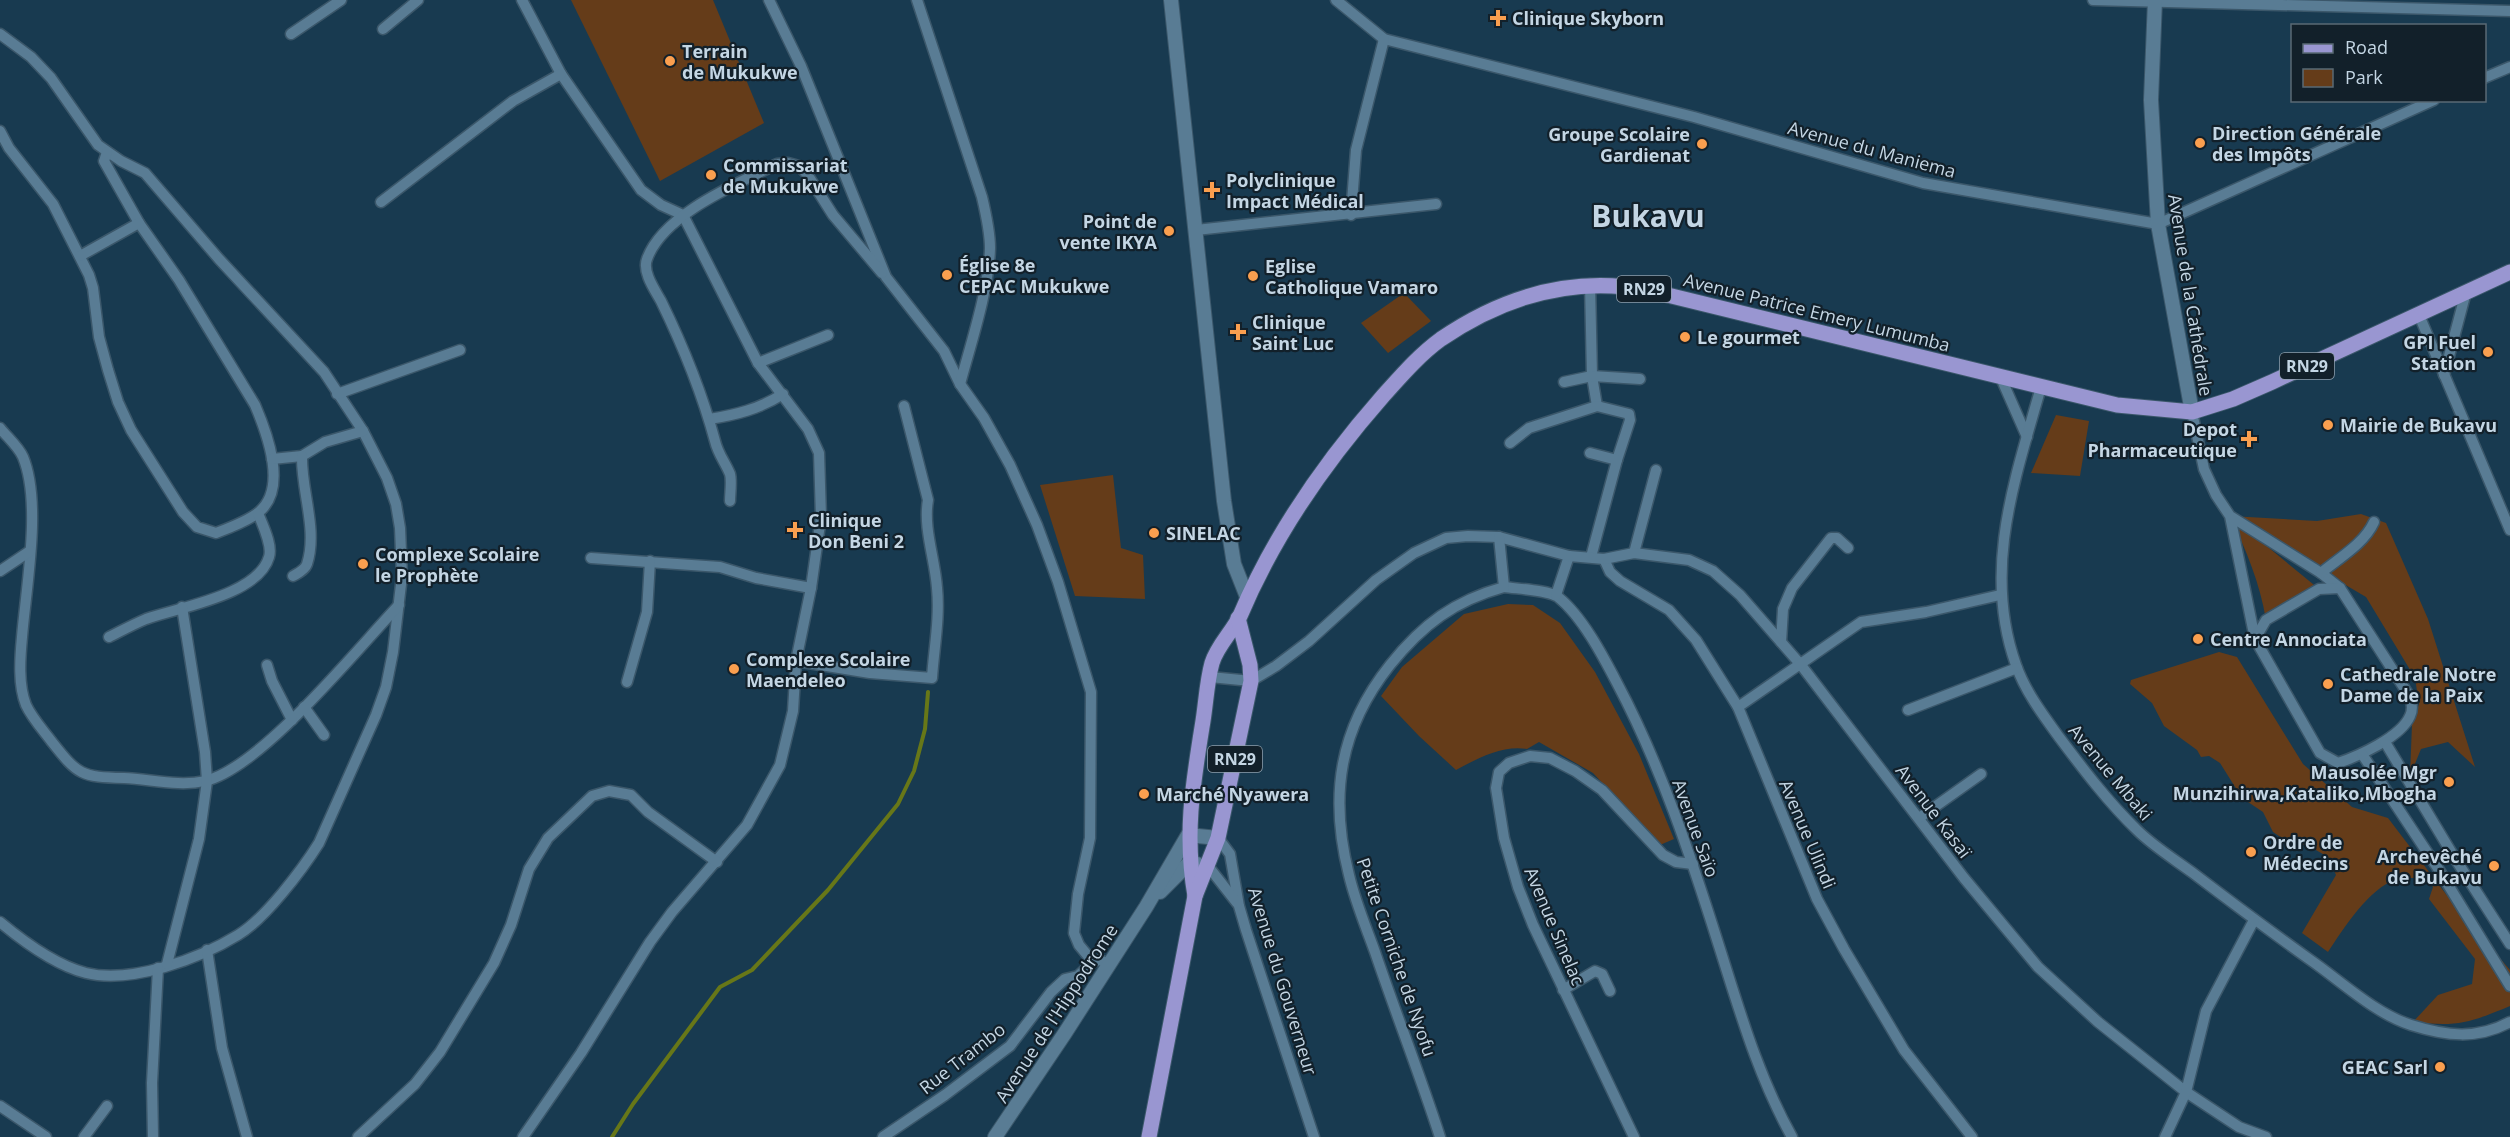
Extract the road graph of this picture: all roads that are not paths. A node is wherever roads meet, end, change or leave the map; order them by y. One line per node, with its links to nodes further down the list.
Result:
1 (341, 0): 12 (street)
2 (418, 0): 11 (street)
3 (522, 0): 16 (street)
4 (769, 0): 30 (street)
5 (917, 0): 42 (street)
6 (1171, 0): 27 (street)
7 (1336, 0): 14 (street, Avenue du Maniema)
8 (2093, 0): 9 (street)
9 (2154, 1): 10 (street); 26 (street, Avenue de la Cathédrale)
10 (2510, 11)
11 (383, 29)
12 (291, 34)
13 (1, 36): 20 (street)
14 (1384, 39): 24 (street); 26 (street, Avenue du Maniema)
15 (2510, 67): 17 (street)
16 (561, 74): 21 (street); 23 (street)
17 (2486, 77)
18 (2430, 102): 26 (street)
19 (0, 131): 28 (street)
20 (107, 152): 25 (street); 44 (street)
21 (381, 202)
22 (1436, 204): 24 (street)
23 (683, 215): 30 (street); 36 (street); 49 (street)
24 (1351, 215): 27 (street)
25 (140, 223): 28 (street); 56 (street)
26 (2158, 224): 48 (street, Avenue de la Cathédrale)
27 (1196, 230): 81 (street)
28 (80, 256): 60 (street)
29 (2509, 276): 32 (main road, Avenue Patrice Emery Lumumba / RN29)
30 (886, 277): 42 (street)
31 (1590, 284): 38 (street); 39 (main road, Avenue Patrice Emery Lumumba / RN29); 81 (main road, Avenue Patrice Emery Lumumba / RN29)
32 (2466, 292): 33 (main road, Avenue Patrice Emery Lumumba / RN29); 37 (street)
33 (2419, 315): 37 (street); 48 (main road, Avenue Patrice Emery Lumumba / RN29)
34 (828, 335): 36 (street)
35 (460, 350): 44 (street)
36 (758, 363): 45 (street)
37 (2444, 375): 63 (street)
38 (1592, 376): 40 (street); 41 (street); 47 (street)
39 (2001, 378): 43 (main road, Avenue Patrice Emery Lumumba / RN29); 52 (street)
40 (1640, 379)
41 (1564, 382)
42 (960, 384): 121 (street)
43 (2041, 387): 48 (main road, Avenue Patrice Emery Lumumba / RN29); 52 (street, Avenue Mbaki)
44 (338, 394): 51 (street)
45 (783, 394): 49 (street); 77 (street)
46 (904, 406): 88 (street)
47 (1597, 406): 53 (street); 57 (street)
48 (2192, 412): 61 (street, Avenue de la Cathédrale)
49 (709, 419): 59 (street)
50 (0, 428): 66 (street)
51 (363, 431): 55 (street); 82 (street)
52 (2027, 437): 80 (street, Avenue Mbaki)
53 (1510, 444)
54 (1590, 453): 57 (street)
55 (302, 456): 56 (street); 75 (street)
56 (272, 459): 60 (street)
57 (1617, 460): 69 (street)
58 (1656, 470): 67 (street)
59 (730, 501)
60 (258, 513): 83 (street)
61 (2230, 516): 74 (street, Avenue de la Cathédrale); 86 (street, Avenue de la Cathédrale)
62 (2374, 522): 74 (street)
63 (2510, 530)
64 (1499, 537): 68 (street, Avenue Kasaï); 76 (street); 93 (street, Avenue Kasaï)
65 (1848, 549): 87 (street)
66 (30, 551): 73 (street); 103 (street)
67 (1634, 553): 71 (street, Avenue Kasaï); 87 (street, Avenue Kasaï)
68 (1569, 556): 69 (street, Avenue Kasaï); 79 (street)
69 (1591, 556): 71 (street, Avenue Kasaï)
70 (591, 558): 72 (street)
71 (1604, 559): 96 (street, Avenue Ulindi)
72 (650, 561): 77 (street); 94 (street)
73 (0, 571)
74 (2321, 573): 78 (street, Avenue de la Cathédrale)
75 (293, 576)
76 (1504, 587): 79 (street); 141 (street, Petite Corniche de Nyofu)
77 (811, 588): 88 (street)
78 (2340, 588): 86 (street); 100 (street, Avenue de la Cathédrale)
79 (1556, 595): 110 (street, Avenue Saïo)
80 (2000, 595): 90 (street); 91 (street, Avenue Mbaki)
81 (1247, 597): 84 (main road, Avenue Patrice Emery Lumumba / RN29)
82 (399, 605): 95 (street); 120 (street)
83 (182, 607): 85 (street); 103 (street)
84 (1238, 618): 92 (main road, Avenue Patrice Emery Lumumba / RN29); 93 (main road, Avenue Patrice Emery Lumumba / RN29)
85 (109, 637)
86 (2255, 639): 101 (street, Avenue de la Cathédrale)
87 (1781, 642): 90 (street, Avenue Kasaï)
88 (796, 661): 108 (street)
89 (267, 665): 98 (street)
90 (1802, 665): 96 (street); 104 (street, Avenue Kasaï)
91 (2017, 668): 97 (street); 116 (street, Avenue Mbaki)
92 (1210, 677): 93 (street); 105 (main road, Avenue Patrice Emery Lumumba / RN29)
93 (1251, 681): 106 (main road, Avenue Patrice Emery Lumumba / RN29)
94 (627, 682)
95 (304, 707): 98 (street); 99 (street)
96 (1738, 707): 144 (street, Avenue Ulindi)
97 (1908, 710)
98 (292, 720): 103 (street)
99 (324, 735)
100 (2385, 742): 101 (street, Avenue de la Cathédrale); 107 (street)
101 (2362, 754): 112 (street)
102 (1981, 774): 104 (street)
103 (207, 781): 123 (street)
104 (1919, 818): 128 (street, Avenue Kasaï)
105 (1188, 835): 106 (street); 109 (main road, Avenue Patrice Emery Lumumba / RN29); 115 (street, Avenue de l'Hippodrome)
106 (1218, 838): 111 (main road, Avenue Patrice Emery Lumumba / RN29); 114 (street, Avenue du Gouverneur)
107 (2456, 860): 112 (street); 118 (street)
108 (717, 862): 135 (street); 136 (street)
109 (1189, 863): 111 (street); 113 (main road, Avenue Patrice Emery Lumumba / RN29); 115 (street, Avenue de l'Hippodrome)
110 (1693, 864): 125 (street, Avenue Sinelac); 143 (street, Avenue Saïo)
111 (1208, 866): 113 (main road, Avenue Patrice Emery Lumumba / RN29); 114 (street)
112 (2439, 870): 119 (street)
113 (1195, 896): 139 (main road, Avenue Patrice Emery Lumumba / RN29)
114 (1239, 906): 140 (street, Avenue du Gouverneur)
115 (1146, 907): 122 (street, Avenue de l'Hippodrome)
116 (2254, 920): 127 (street, Avenue Mbaki); 128 (street)
117 (0, 922): 123 (street)
118 (2507, 939): 119 (street)
119 (2486, 947): 124 (street)
120 (207, 950): 123 (street); 134 (street)
121 (1093, 962): 122 (street); 137 (street, Rue Trambo)
122 (1109, 964): 138 (street, Avenue de l'Hippodrome)
123 (163, 966): 133 (street)
124 (2510, 986)
125 (1563, 990): 126 (street); 142 (street, Avenue Sinelac)
126 (1610, 991)
127 (2510, 1022)
128 (2186, 1092): 145 (street); 146 (street, Avenue Kasaï)
129 (0, 1106): 131 (street)
130 (107, 1106): 132 (street)
131 (46, 1137)
132 (84, 1137)
133 (153, 1137)
134 (247, 1137)
135 (358, 1137)
136 (523, 1137)
137 (884, 1137)
138 (995, 1137)
139 (1149, 1137)
140 (1314, 1137)
141 (1440, 1137)
142 (1634, 1137)
143 (1792, 1137)
144 (1972, 1137)
145 (2165, 1137)
146 (2265, 1137)

